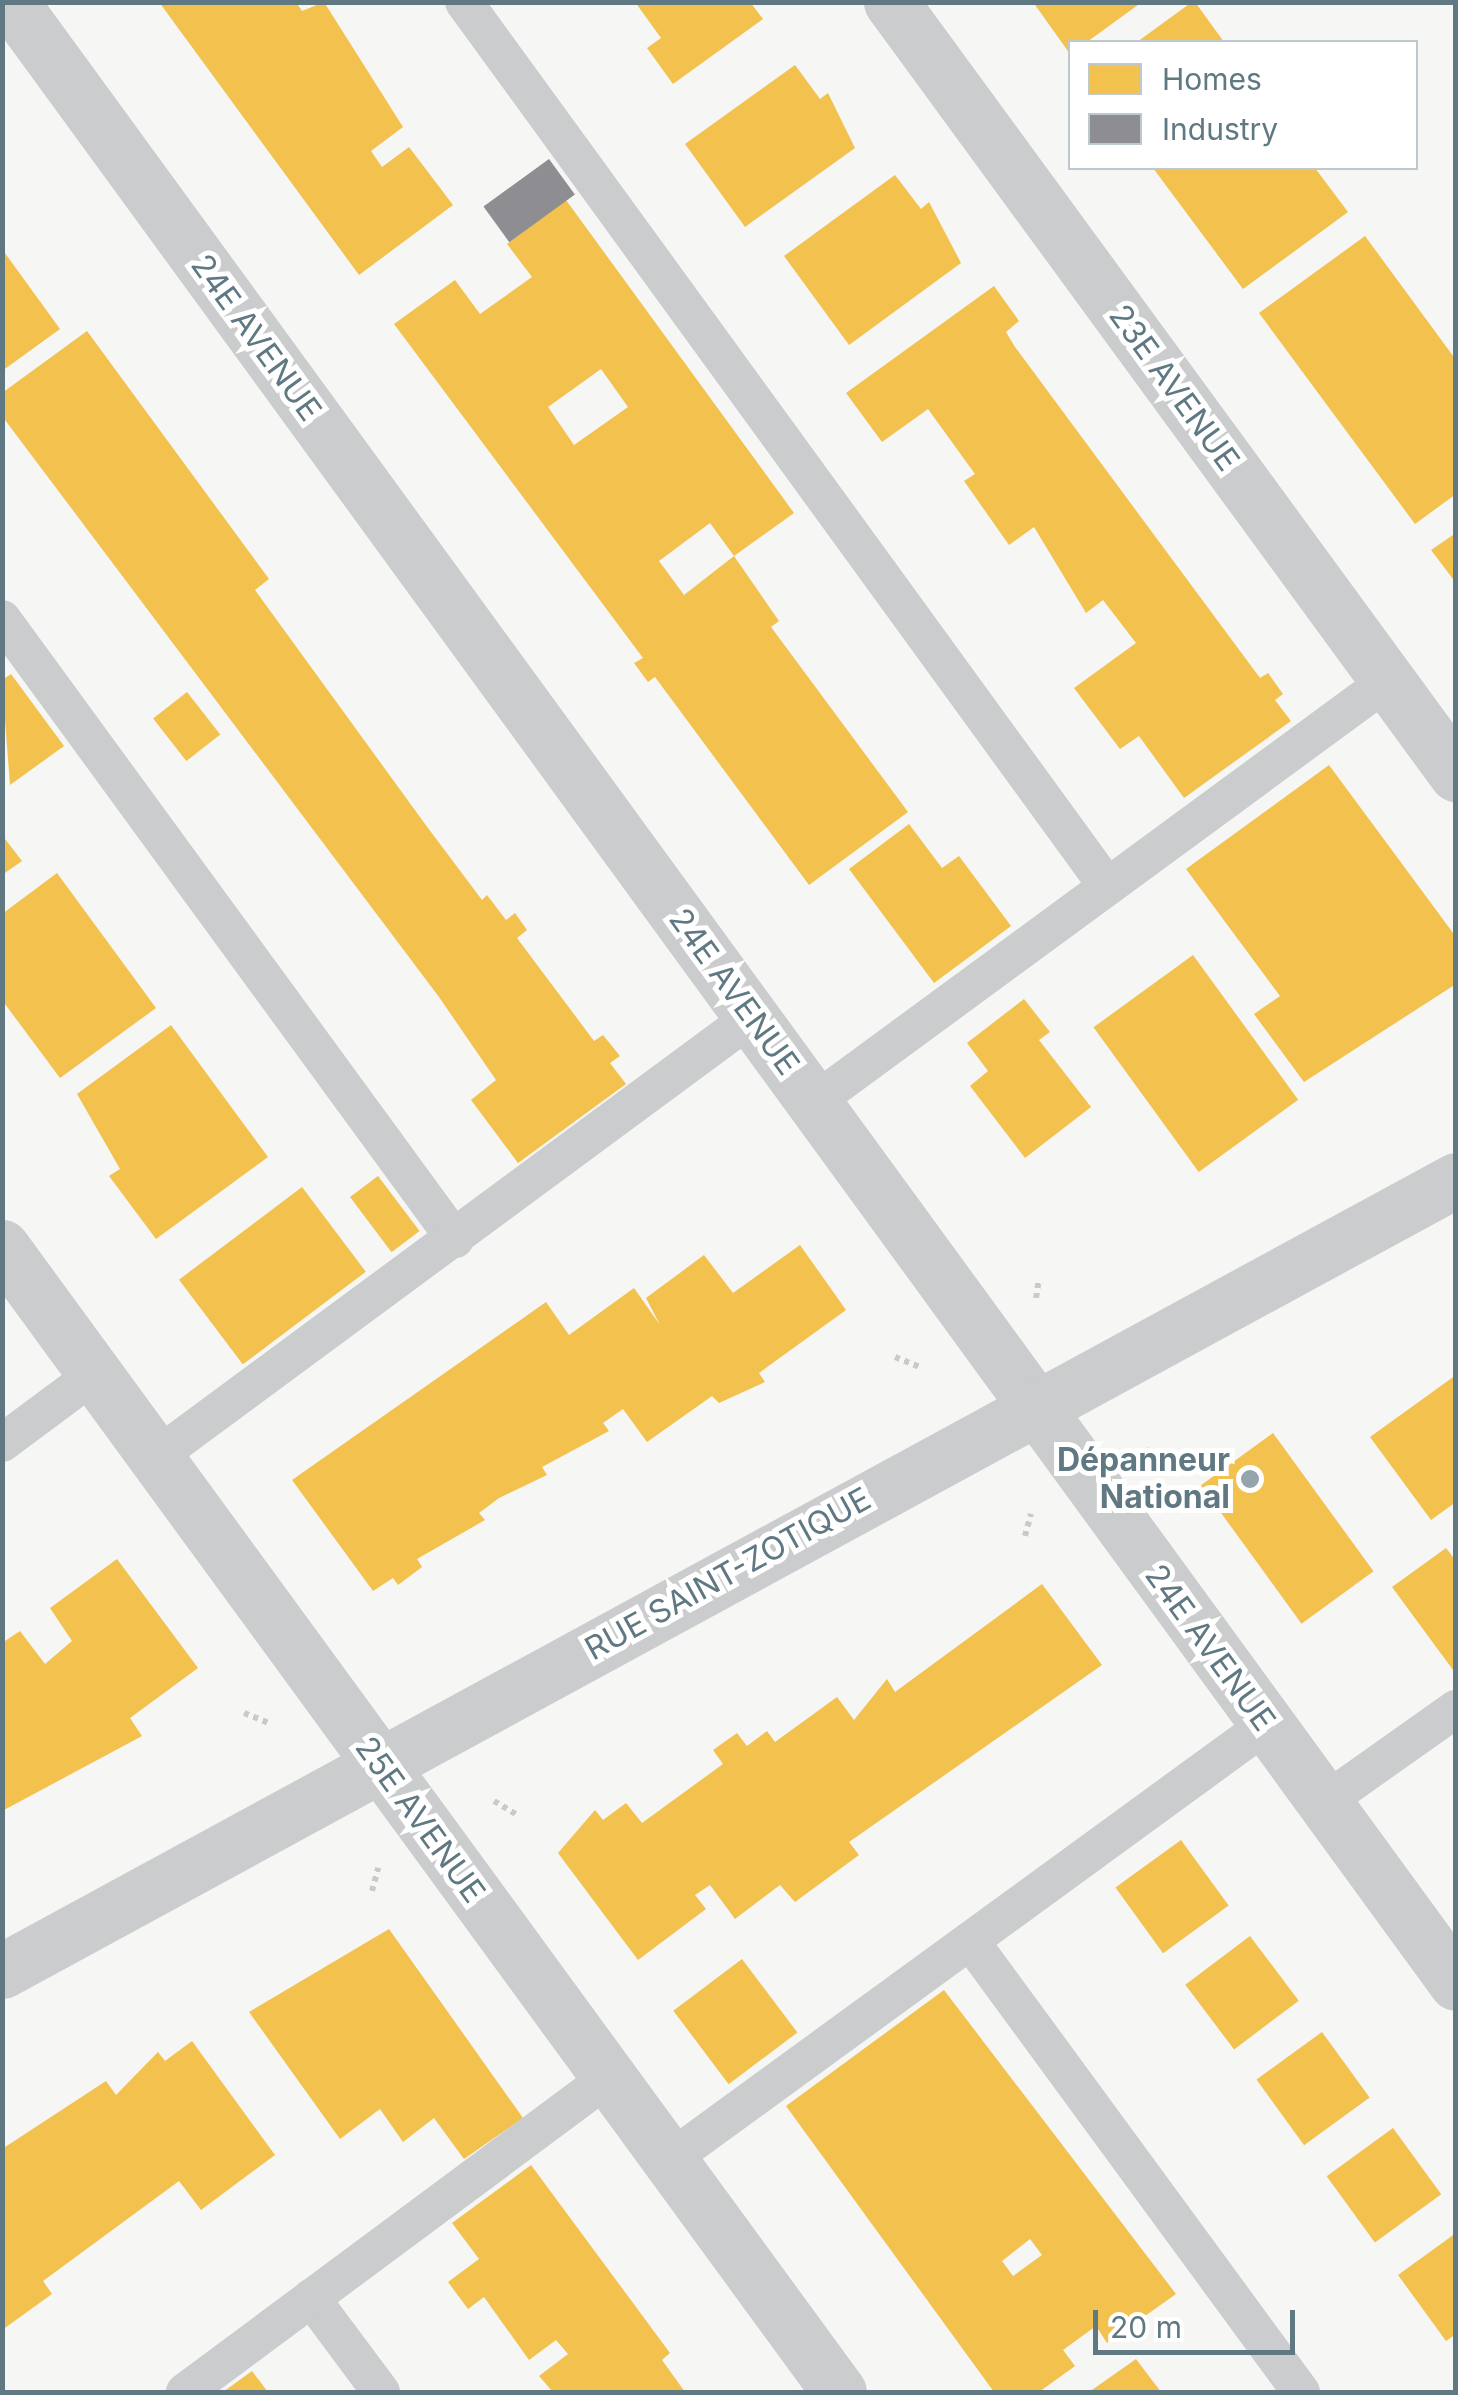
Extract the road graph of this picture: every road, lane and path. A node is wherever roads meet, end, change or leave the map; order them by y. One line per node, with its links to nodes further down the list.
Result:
1 (11, 2): 8 (street, 24E AVENUE)
2 (464, 2): 7 (lane)
3 (892, 2): 5 (street, 23E AVENUE)
4 (2, 619): 11 (lane)
5 (1389, 680): 6 (street, 23E AVENUE); 7 (lane)
6 (1456, 774)
7 (1104, 882): 9 (lane)
8 (752, 1017): 9 (street, 24E AVENUE); 11 (lane)
9 (814, 1102): 18 (street, 24E AVENUE)
10 (1456, 1180): 18 (street, RUE SAINT-ZOTIQUE)
11 (455, 1240): 21 (lane)
12 (2, 1247): 17 (street, 25E AVENUE)
13 (1039, 1280): 14 (path)
14 (1034, 1304)
15 (895, 1357): 16 (path)
16 (920, 1366)
17 (95, 1374): 19 (lane); 21 (street, 25E AVENUE)
18 (1031, 1408): 28 (street, 24E AVENUE); 29 (street, RUE SAINT-ZOTIQUE)
19 (2, 1444)
20 (1143, 1449): 22 (path)
21 (156, 1457): 29 (street, 25E AVENUE)
22 (1173, 1459)
23 (1031, 1514): 24 (path)
24 (1025, 1536)
25 (1456, 1709): 31 (lane)
26 (244, 1713): 27 (path)
27 (270, 1724)
28 (1266, 1724): 31 (street, 24E AVENUE); 35 (lane)
29 (383, 1767): 36 (street, RUE SAINT-ZOTIQUE); 38 (street, 25E AVENUE)
30 (494, 1802): 32 (path)
31 (1323, 1803): 37 (street, 24E AVENUE)
32 (518, 1815)
33 (380, 1862): 34 (path)
34 (372, 1891)
35 (970, 1942): 39 (lane); 44 (lane)
36 (2, 1971)
37 (1456, 1983)
38 (608, 2078): 39 (street, 25E AVENUE); 40 (lane)
39 (669, 2160): 43 (street, 25E AVENUE)
40 (312, 2298): 41 (lane); 42 (lane)
41 (185, 2392)
42 (381, 2392)
43 (839, 2392)
44 (1301, 2392)

